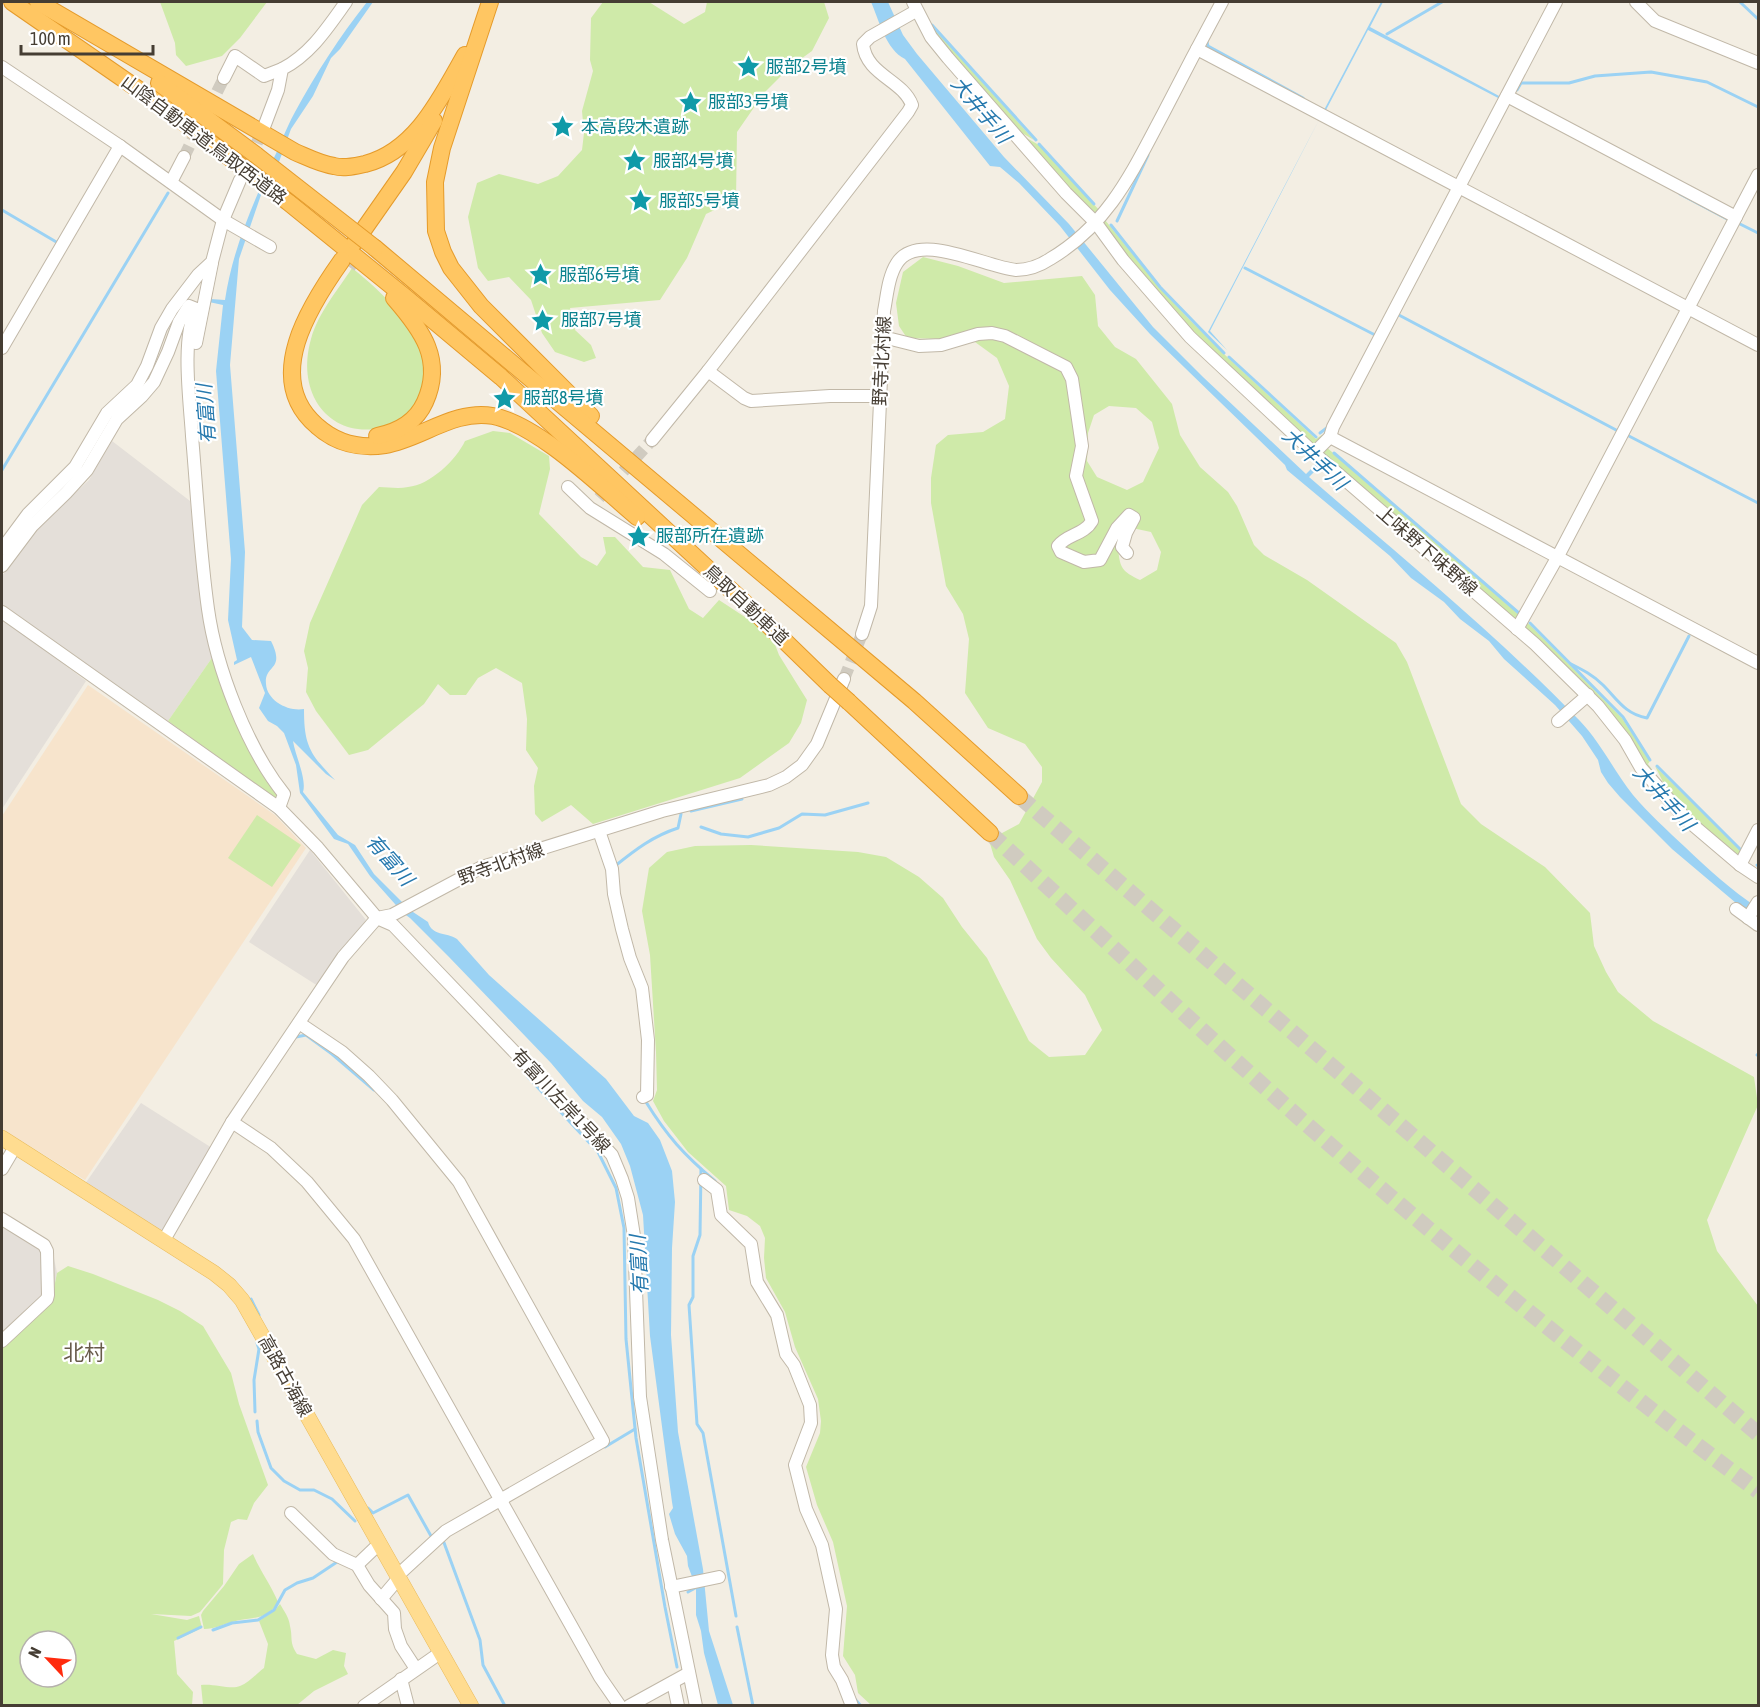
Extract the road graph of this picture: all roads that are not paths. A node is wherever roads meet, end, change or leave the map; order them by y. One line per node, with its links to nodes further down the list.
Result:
1 (12, 2): 23 (highway, 山陰自動車道;鳥取西道路)
2 (29, 2): 31 (highway, 山陰自動車道;鳥取西道路, bridge)
3 (38, 2): 19 (highway)
4 (346, 2): 15 (street)
5 (485, 2): 12 (highway)
6 (490, 2): 18 (highway)
7 (1222, 2): 11 (street)
8 (1556, 2): 17 (street)
9 (1636, 2): 13 (street)
10 (912, 9): 28 (street, 上味野下味野線); 38 (street)
11 (1197, 49): 25 (street); 28 (street)
12 (467, 52): 19 (highway); 31 (highway)
13 (1758, 63)
14 (2, 67): 20 (street)
15 (282, 69): 16 (street); 19 (street)
16 (224, 78)
17 (1507, 96): 25 (street); 26 (street)
18 (457, 100): 31 (highway); 44 (highway)
19 (265, 131)
20 (120, 146): 24 (street); 37 (street)
21 (184, 157): 24 (street)
22 (1758, 175): 26 (street)
23 (244, 176): 27 (street); 29 (highway, 山陰自動車道;鳥取西道路)
24 (171, 182): 27 (street)
25 (1459, 187): 33 (street); 40 (street)
26 (1736, 217): 33 (street)
27 (223, 220): 30 (street); 32 (street)
28 (1093, 225): 35 (street, 野寺北村線); 42 (street, 上味野下味野線)
29 (329, 236): 31 (highway, 山陰自動車道;鳥取西道路); 31 (highway)
30 (270, 247)
31 (357, 254): 44 (highway, 鳥取自動車道); 53 (highway, 鳥取自動車道); 53 (highway)
32 (212, 262): 34 (street); 47 (street)
33 (1688, 308): 36 (street); 49 (street)
34 (199, 311): 50 (street); 61 (street)
35 (883, 337): 39 (street, 野寺北村線); 48 (street)
36 (1758, 345)
37 (2, 348)
38 (708, 371): 39 (street); 41 (street)
39 (880, 396): 55 (street, 野寺北村線)
40 (1329, 437): 42 (street); 49 (street)
41 (652, 440)
42 (1314, 453): 54 (street, 上味野下味野線)
43 (568, 487): 46 (street)
44 (666, 494): 60 (highway, 鳥取自動車道)
45 (599, 498): 46 (street)
46 (590, 508): 51 (street)
47 (2, 549)
48 (1126, 553)
49 (1557, 558): 54 (street); 56 (street)
50 (2, 566)
51 (710, 591)
52 (2, 612): 61 (street, 有富川左岸1号線)
53 (761, 618): 57 (highway, 鳥取自動車道)
54 (1517, 629): 58 (street, 上味野下味野線)
55 (862, 634)
56 (1758, 663)
57 (837, 682): 63 (street, 野寺北村線); 64 (highway, 鳥取自動車道, bridge)
58 (1585, 698): 59 (street); 65 (street, 上味野下味野線)
59 (1558, 721)
60 (1019, 796)
61 (279, 808): 69 (street, 有富川左岸1号線)
62 (1758, 830): 65 (street)
63 (599, 831): 69 (street, 野寺北村線); 72 (street)
64 (990, 833)
65 (1740, 865): 66 (street, 上味野下味野線)
66 (1758, 877)
67 (1758, 902): 70 (street)
68 (1736, 909): 70 (street)
69 (377, 918): 71 (street); 87 (street, 有富川左岸1号線)
70 (1752, 919)
71 (299, 1023): 73 (street); 81 (street)
72 (643, 1097)
73 (232, 1122): 79 (street); 81 (street)
74 (2, 1138): 75 (main road, 高路古海線)
75 (15, 1147): 76 (street); 79 (main road, 高路古海線)
76 (2, 1169)
77 (704, 1180): 101 (street)
78 (2, 1219): 80 (street)
79 (164, 1240): 83 (main road, 高路古海線)
80 (2, 1341)
81 (500, 1500): 85 (street); 97 (street)
82 (291, 1513): 84 (street)
83 (379, 1544): 84 (street); 85 (main road, 高路古海線)
84 (357, 1565): 88 (street)
85 (398, 1577): 88 (street); 89 (main road, 高路古海線)
86 (716, 1578): 87 (street)
87 (673, 1587): 91 (street, 有富川左岸1号線)
88 (381, 1599): 90 (street)
89 (440, 1653): 90 (street); 96 (main road, 高路古海線)
90 (416, 1669): 92 (street)
91 (689, 1673): 93 (street); 100 (street)
92 (400, 1679): 94 (street); 95 (street)
93 (673, 1682): 98 (street); 99 (street)
94 (364, 1706)
95 (408, 1706)
96 (471, 1706)
97 (620, 1706)
98 (629, 1706)
99 (678, 1706)
100 (696, 1706)
101 (852, 1706)

